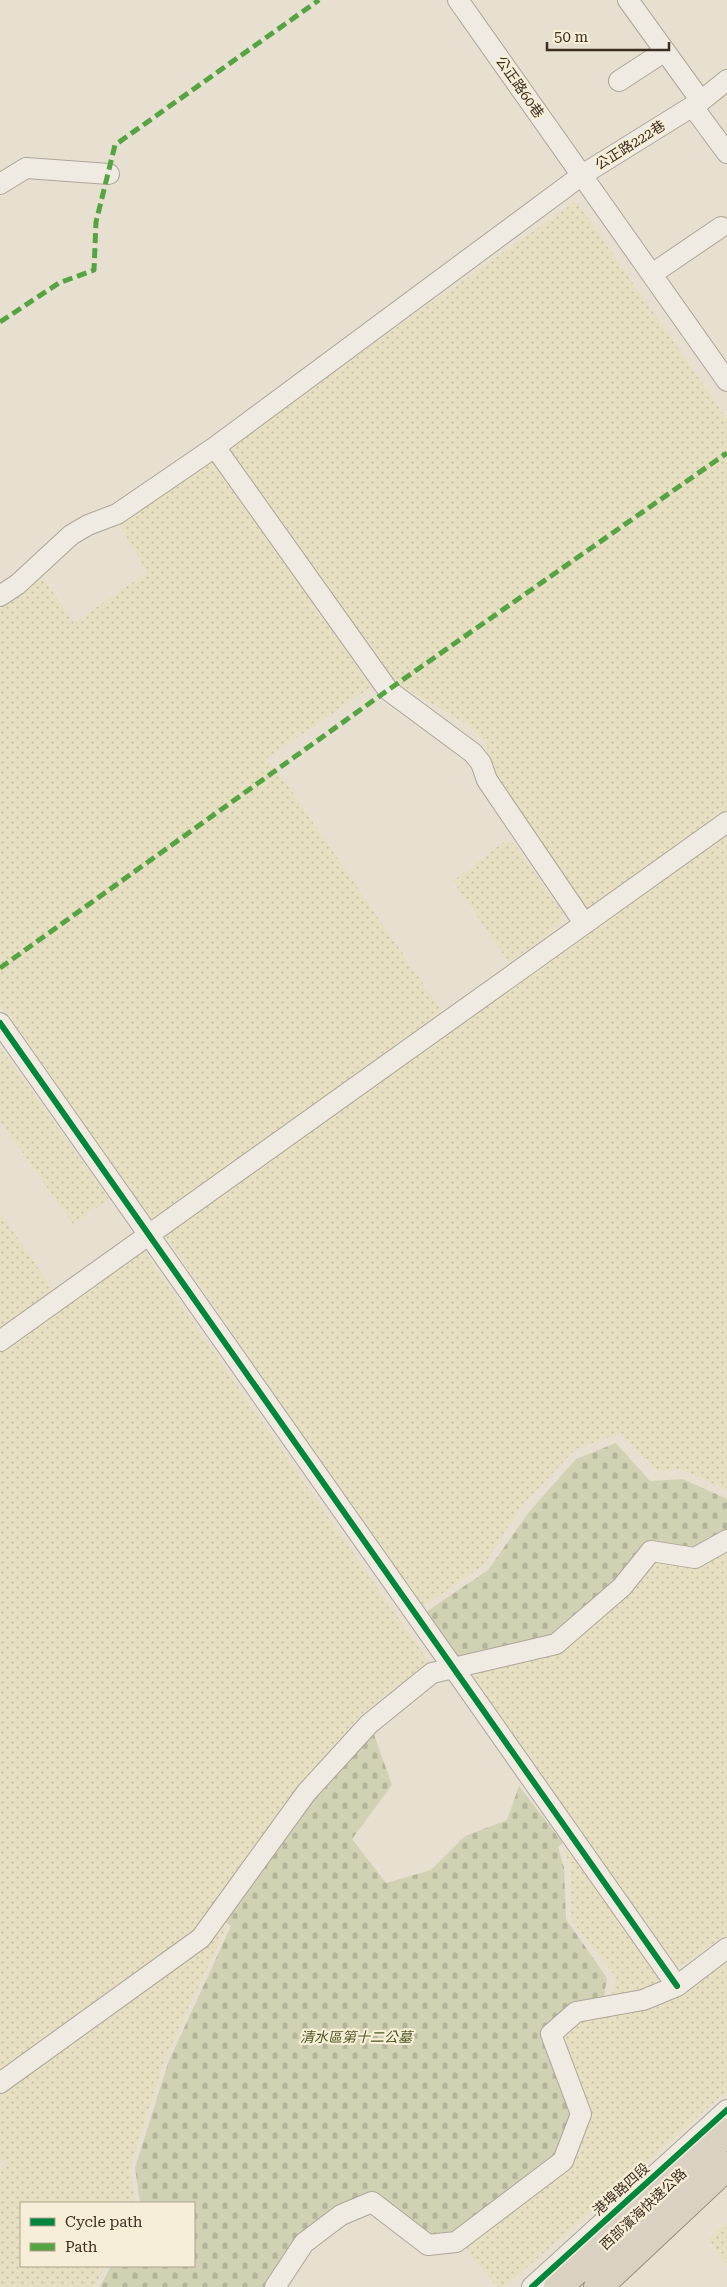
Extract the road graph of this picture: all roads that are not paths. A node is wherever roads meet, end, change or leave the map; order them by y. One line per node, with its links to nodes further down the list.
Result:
1 (458, 0): 9 (street, 公正路60巷)
2 (628, 0): 3 (street)
3 (665, 51): 5 (street); 6 (street)
4 (727, 80): 6 (street, 公正路222巷)
5 (619, 81)
6 (697, 104): 7 (street); 9 (street, 公正路222巷)
7 (727, 153)
8 (109, 174): 10 (street)
9 (582, 175): 12 (street, 公正路222巷); 14 (street)
10 (0, 184)
11 (721, 227): 12 (street)
12 (652, 274): 13 (street, 公正路222巷)
13 (725, 374)
14 (215, 447): 15 (street); 17 (street)
15 (0, 596)
16 (727, 822): 17 (street)
17 (584, 923): 19 (street)
18 (0, 1023): 19 (street)
19 (150, 1235): 20 (street); 22 (street)
20 (0, 1341)
21 (727, 1540): 22 (street)
22 (453, 1669): 24 (street); 25 (street)
23 (727, 1948): 24 (street)
24 (676, 1986): 30 (street)
25 (0, 2083)
26 (727, 2110): 31 (street, 港埠路四段)
27 (727, 2132): 32 (highway, 西部濱海快速公路)
28 (727, 2166): 33 (highway, 西部濱海快速公路)
29 (727, 2181): 34 (street)
30 (275, 2287)
31 (532, 2287)
32 (558, 2287)
33 (598, 2287)
34 (612, 2287)

